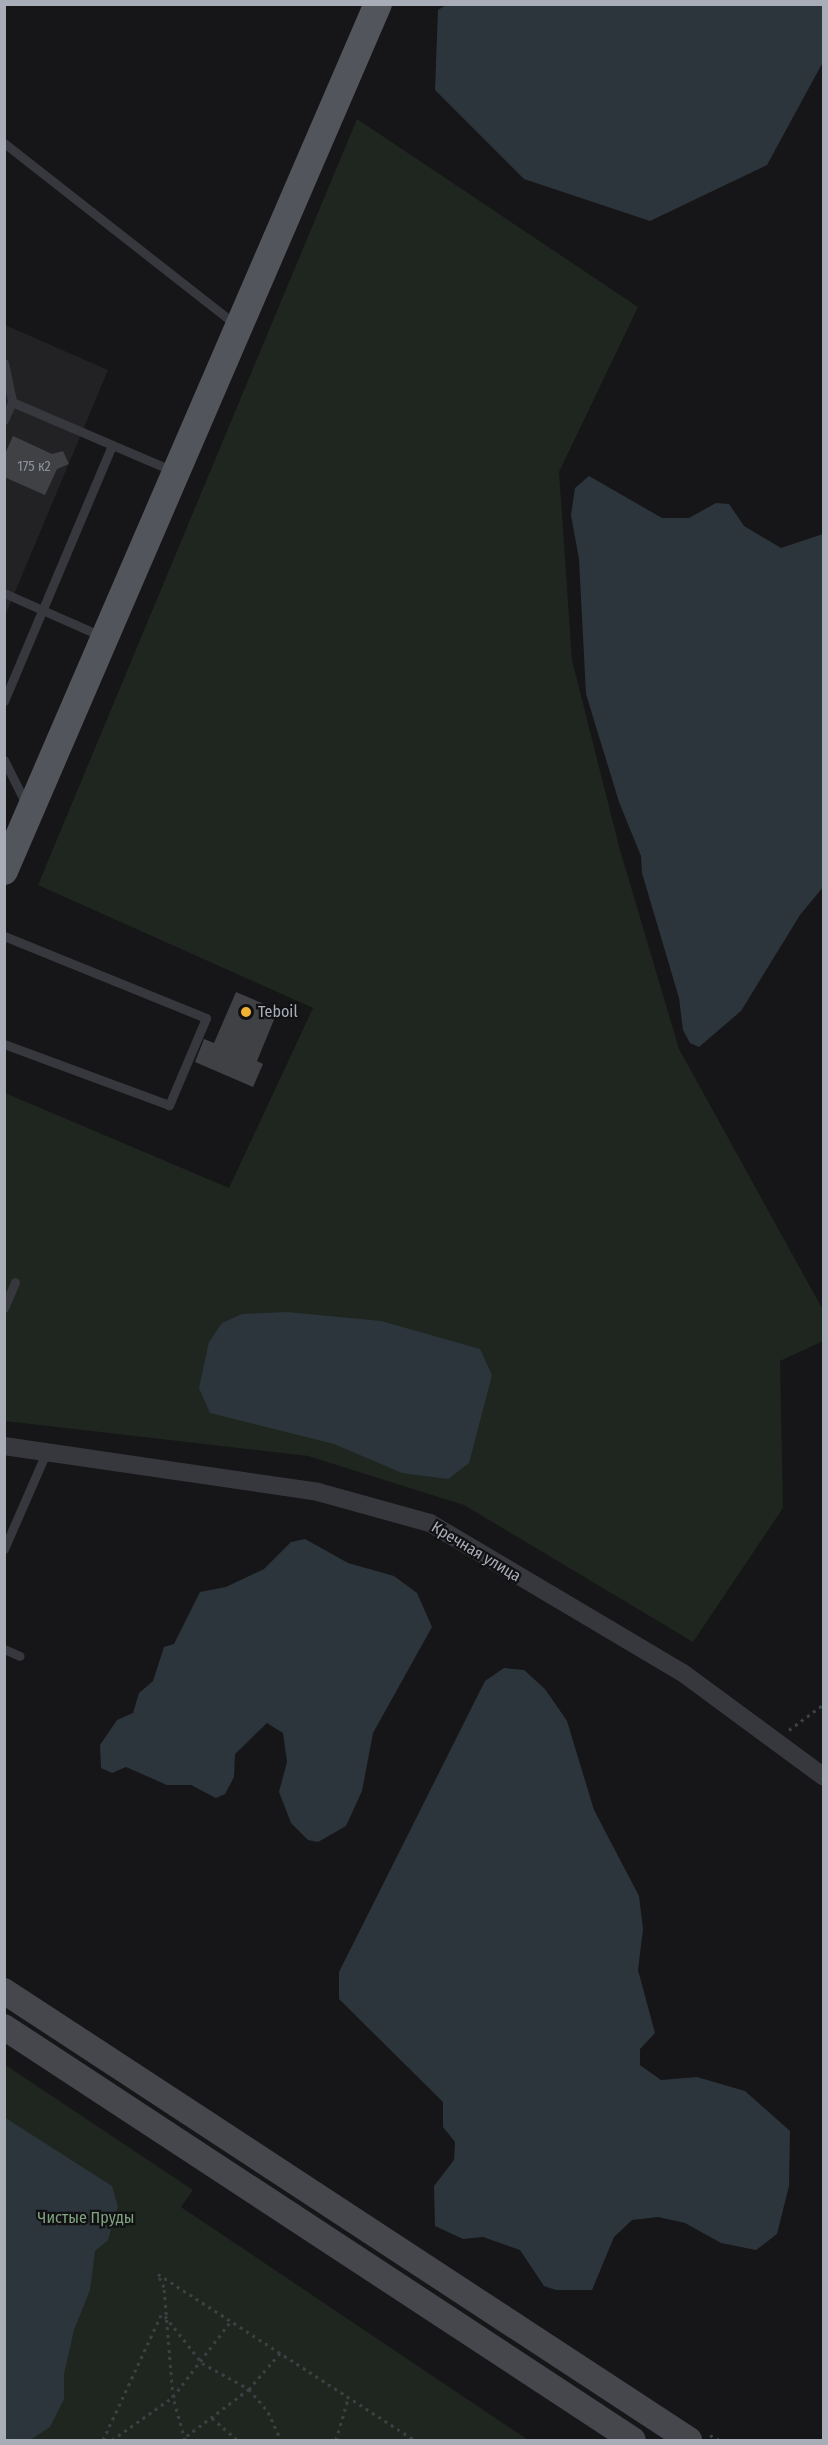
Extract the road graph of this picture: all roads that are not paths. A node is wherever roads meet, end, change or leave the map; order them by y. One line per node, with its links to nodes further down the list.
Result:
1 (378, 4): 3 (main road)
2 (4, 143): 3 (lane)
3 (239, 328): 8 (main road)
4 (4, 363): 5 (lane)
5 (12, 402): 6 (lane); 7 (lane)
6 (4, 420)
7 (112, 445): 8 (lane); 10 (lane)
8 (176, 472): 11 (main road)
9 (4, 593): 10 (lane)
10 (43, 610): 11 (lane); 12 (lane)
11 (105, 638): 14 (main road)
12 (4, 701)
13 (4, 760): 14 (lane)
14 (30, 813): 15 (main road)
15 (4, 871)
16 (4, 936): 17 (lane)
17 (4, 1044)
18 (15, 1282): 19 (lane)
19 (4, 1308)
20 (4, 1446): 21 (street, Кречная улица)
21 (46, 1453): 22 (lane); 25 (street, Кречная улица)
22 (4, 1549)
23 (4, 1649): 24 (lane)
24 (20, 1656)
25 (824, 1777)
26 (4, 1991): 29 (main road)
27 (4, 2027): 28 (main road)
28 (633, 2440)
29 (689, 2440)

